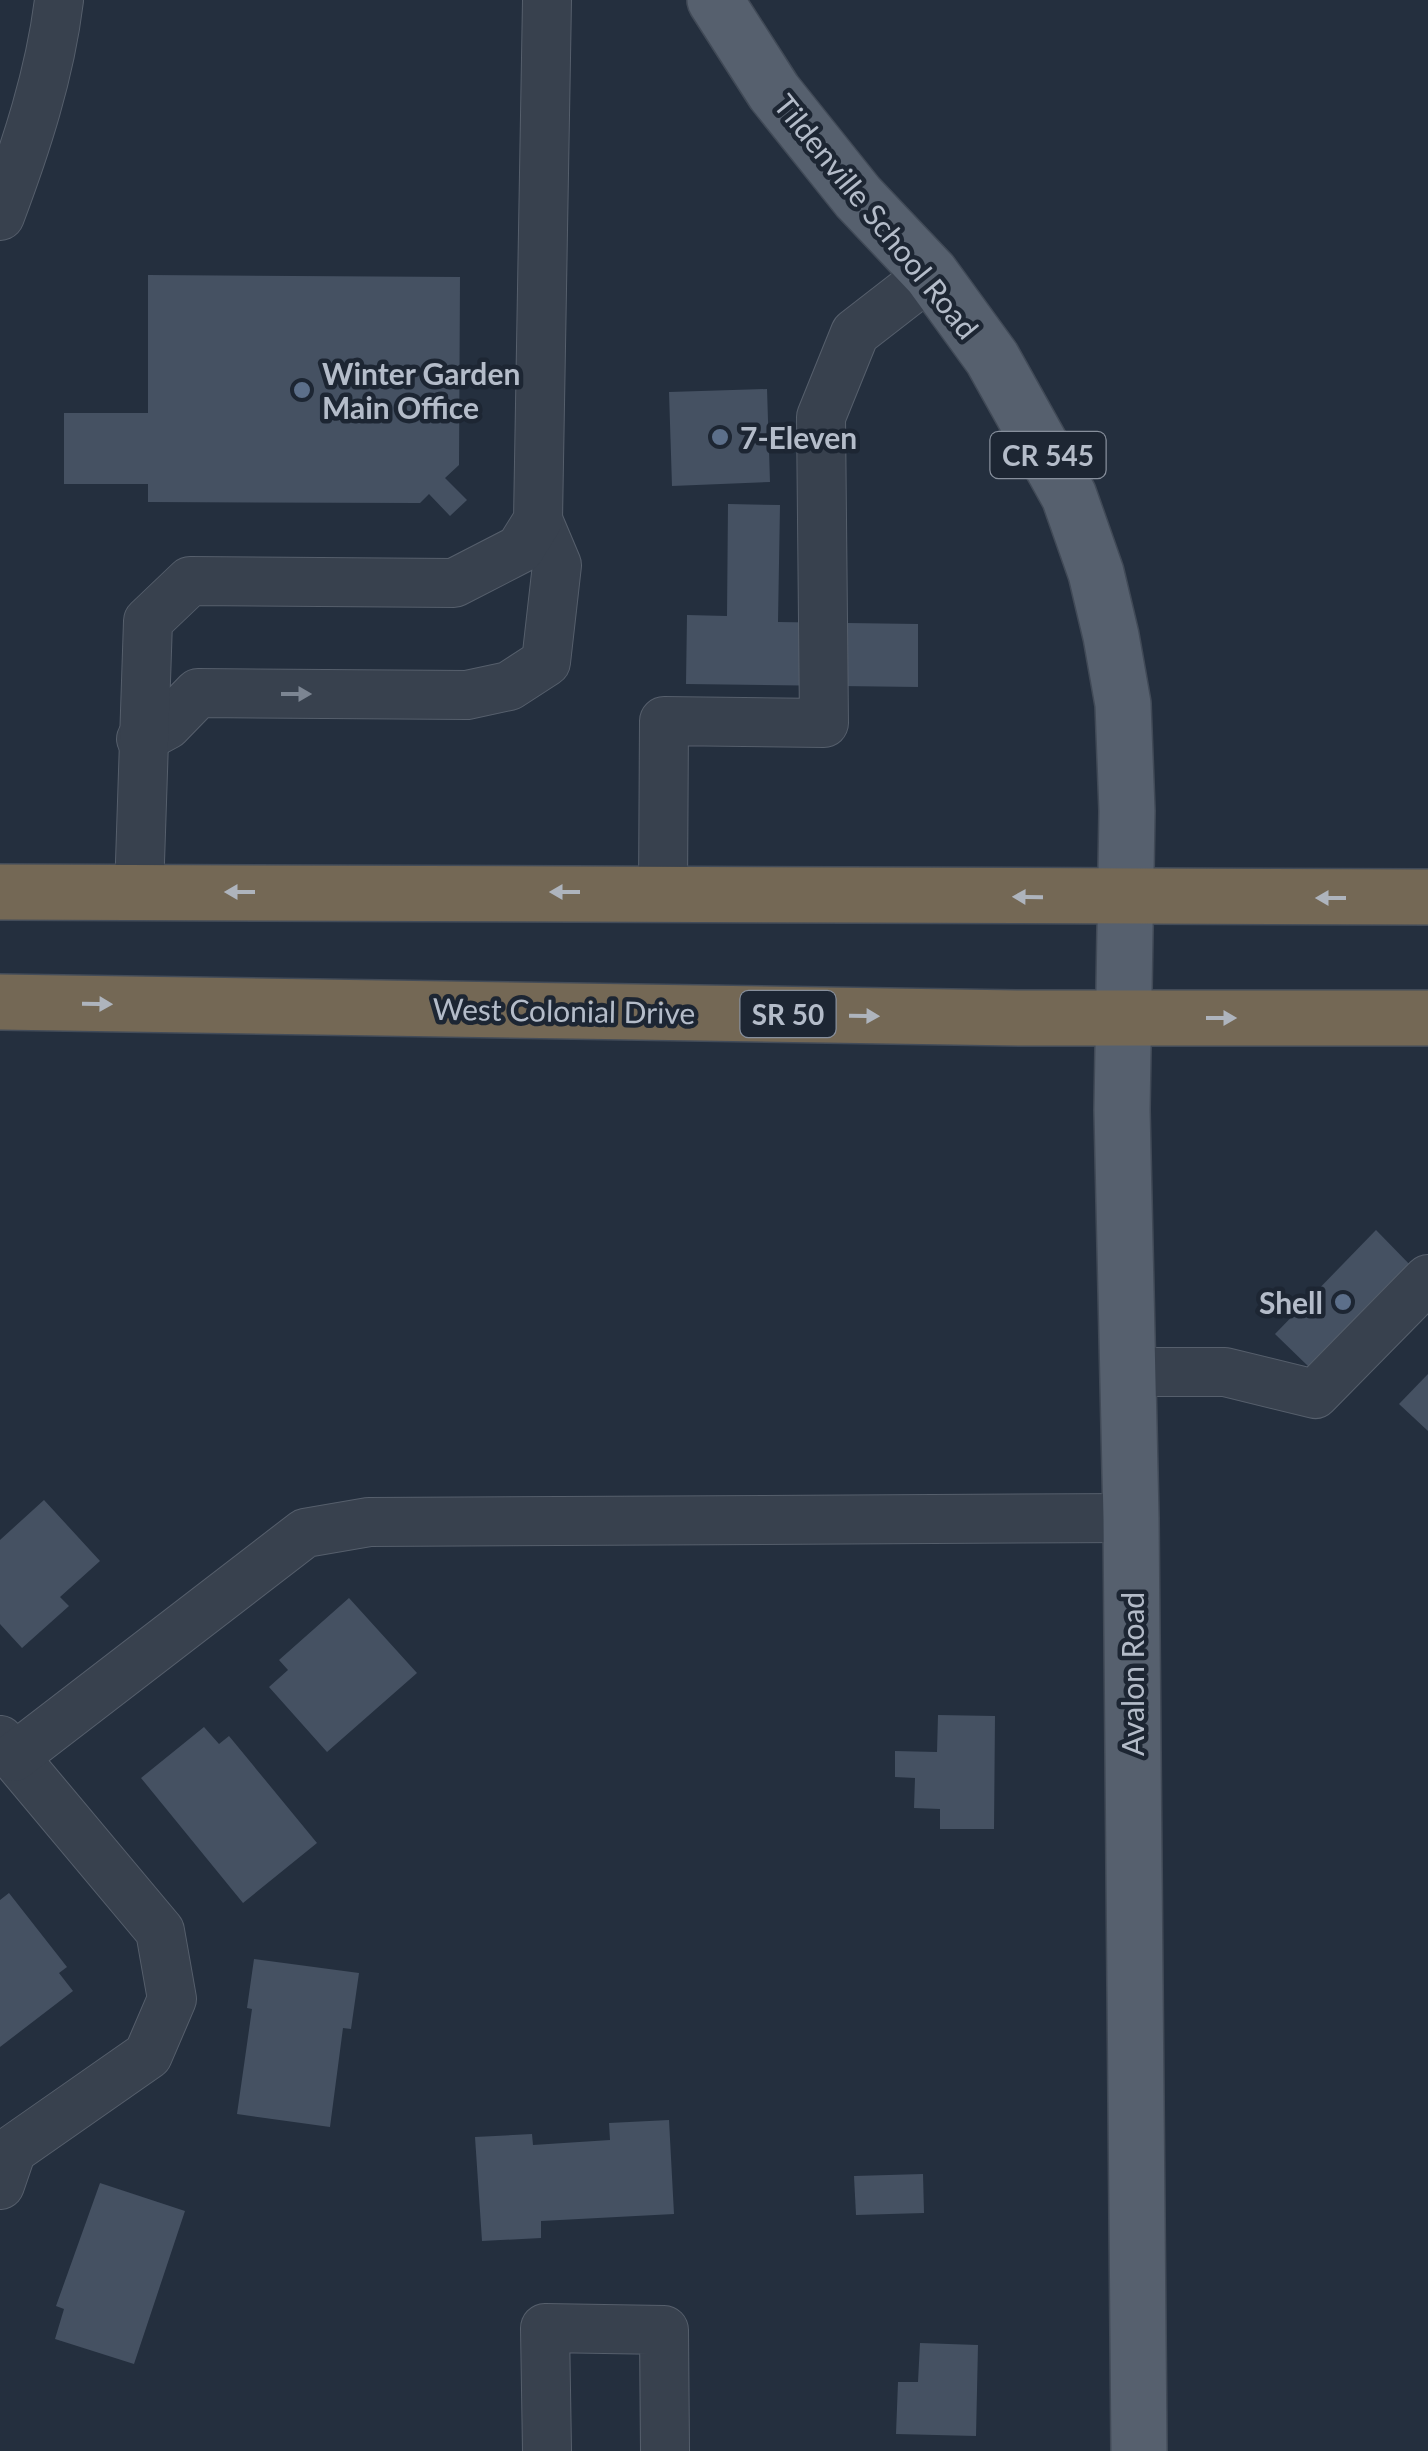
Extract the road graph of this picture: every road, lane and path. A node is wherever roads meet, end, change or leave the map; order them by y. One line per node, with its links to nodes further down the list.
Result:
1 (59, 0): 4 (lane)
2 (548, 0): 6 (lane)
3 (715, 0): 5 (main road, Tildenville School Road / CR 545)
4 (0, 216)
5 (932, 274): 10 (lane); 11 (main road, Tildenville School Road / CR 545)
6 (538, 520): 7 (lane); 7 (lane, one-way to 6)
7 (142, 739): 9 (lane)
8 (0, 892): 9 (highway)
9 (139, 892): 10 (highway, one-way to 9)
10 (663, 892): 11 (highway, one-way to 10)
11 (1126, 898): 12 (highway, one-way to 11); 14 (main road, Avalon Road / CR 545)
12 (1428, 898)
13 (0, 1002): 14 (highway, West Colonial Drive / SR 50, one-way to 14)
14 (1124, 1018): 15 (highway, West Colonial Drive / SR 50, one-way to 15); 17 (main road, Avalon Road / CR 545)
15 (1428, 1018)
16 (1428, 1279): 17 (lane)
17 (1125, 1372): 18 (main road, Avalon Road / CR 545)
18 (1131, 1518): 19 (lane); 23 (main road, Avalon Road / CR 545)
19 (7, 1749): 20 (lane)
20 (0, 2185)
21 (547, 2451): 22 (lane)
22 (666, 2451)
23 (1138, 2451)

